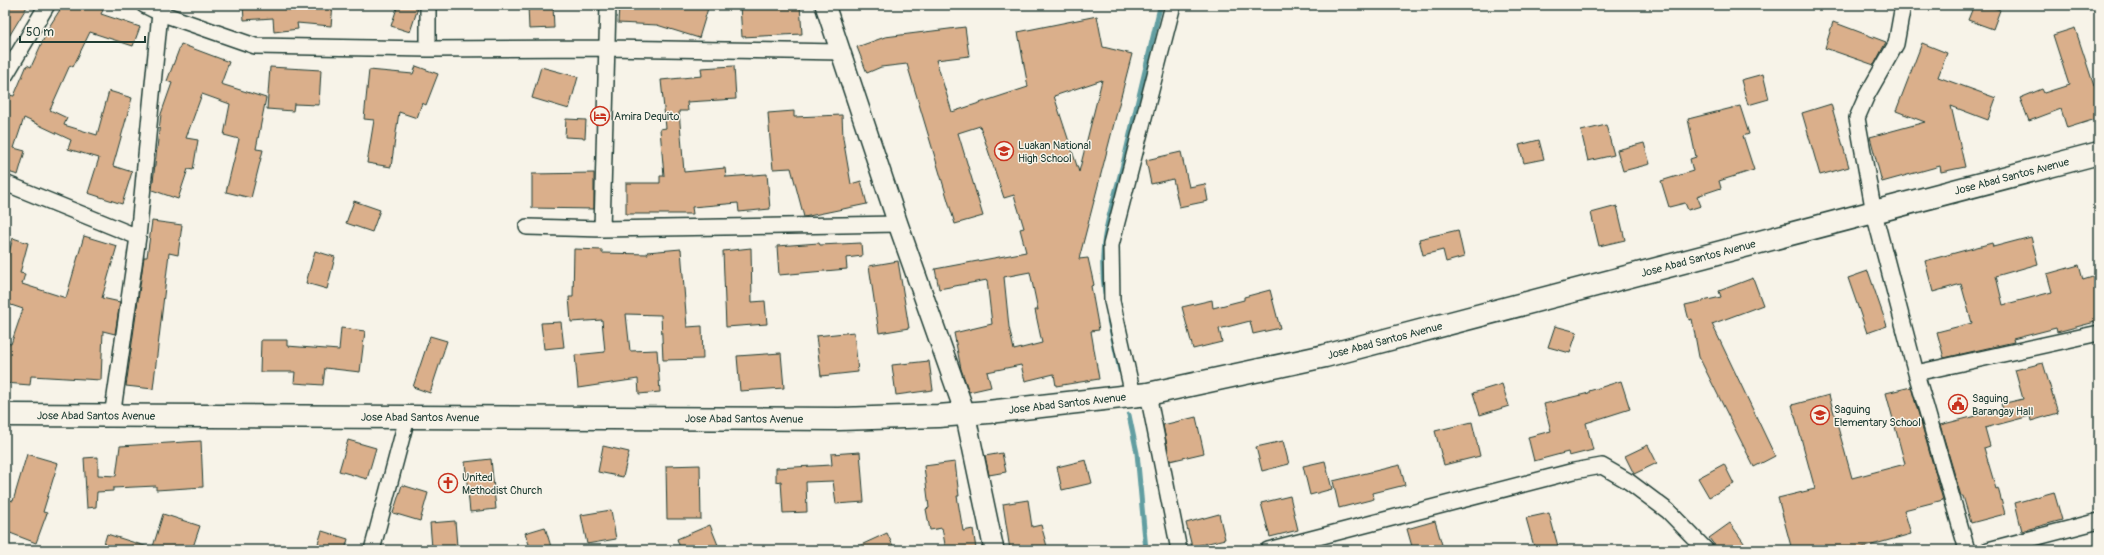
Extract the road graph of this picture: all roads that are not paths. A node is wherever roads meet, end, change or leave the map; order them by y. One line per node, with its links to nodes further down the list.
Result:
1 (47, 5): 12 (street)
2 (144, 5): 8 (street)
3 (428, 5): 10 (street)
4 (608, 5): 9 (street)
5 (825, 5): 11 (street)
6 (1173, 5): 22 (street)
7 (1903, 5): 15 (street)
8 (160, 13): 10 (street); 19 (street)
9 (606, 48): 10 (street); 11 (street); 18 (street)
10 (428, 49)
11 (840, 52): 16 (street)
12 (5, 76)
13 (2099, 154): 15 (highway, Jose Abad Santos Avenue)
14 (5, 183): 19 (street)
15 (1874, 213): 21 (street); 22 (highway, Jose Abad Santos Avenue)
16 (898, 224): 18 (street); 23 (street)
17 (527, 227): 18 (street)
18 (602, 229)
19 (138, 237): 25 (street)
20 (2099, 333): 21 (street)
21 (1916, 373): 33 (street)
22 (1141, 394): 23 (highway, Jose Abad Santos Avenue); 30 (street)
23 (966, 413): 26 (highway, Jose Abad Santos Avenue); 29 (street)
24 (5, 415): 25 (highway, Jose Abad Santos Avenue)
25 (112, 417): 26 (highway, Jose Abad Santos Avenue)
26 (408, 418): 28 (street)
27 (2099, 521): 34 (street)
28 (372, 550)
29 (994, 550)
30 (1179, 550)
31 (1268, 550): 32 (street)
32 (1706, 550)
33 (1967, 550)
34 (1988, 550)

